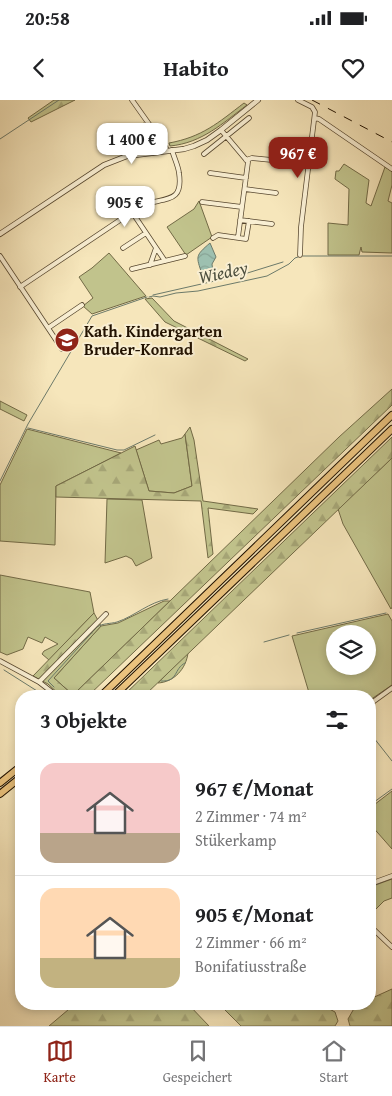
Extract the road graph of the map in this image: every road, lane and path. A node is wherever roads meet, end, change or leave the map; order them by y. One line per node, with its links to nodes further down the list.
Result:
1 (132, 100): 9 (street)
2 (258, 100): 6 (street)
3 (298, 100): 5 (street)
4 (249, 118): 7 (street)
5 (315, 118): 13 (street); 30 (street)
6 (221, 130): 7 (street); 8 (street)
7 (226, 136): 10 (street); 11 (street)
8 (172, 150): 9 (street); 20 (street)
9 (166, 151): 25 (street)
10 (204, 154)
11 (246, 160): 12 (street); 15 (street)
12 (282, 161)
13 (392, 169)
14 (210, 173): 15 (street)
15 (246, 178): 16 (street)
16 (245, 189): 17 (street); 19 (street)
17 (276, 192)
18 (202, 202): 19 (street)
19 (242, 207): 21 (street)
20 (132, 212): 24 (street); 36 (street)
21 (240, 220): 22 (street); 26 (street)
22 (249, 221): 23 (street); 26 (street)
23 (272, 224)
24 (146, 233): 28 (street); 29 (street)
25 (0, 234)
26 (238, 237): 27 (street)
27 (213, 238)
28 (123, 248)
29 (156, 248): 33 (street); 34 (street)
30 (300, 255)
31 (0, 256): 36 (street)
32 (185, 256): 33 (street)
33 (165, 261): 34 (street)
34 (150, 264): 35 (street)
35 (132, 269)
36 (20, 287): 38 (street)
37 (82, 305): 38 (street)
38 (48, 328): 39 (street)
39 (62, 349)
40 (392, 415): 47 (highway)
41 (392, 429): 48 (highway)
42 (106, 614): 44 (street)
43 (0, 661): 44 (street)
44 (39, 682): 46 (street)
45 (392, 688): 49 (street)
46 (49, 690)
47 (107, 690)
48 (120, 690)
49 (376, 700)
50 (15, 771): 52 (highway)
51 (15, 782): 53 (highway)
52 (0, 783)
53 (0, 794)
54 (392, 876): 55 (street)
55 (376, 882)
56 (376, 932): 57 (street)
57 (392, 947)

